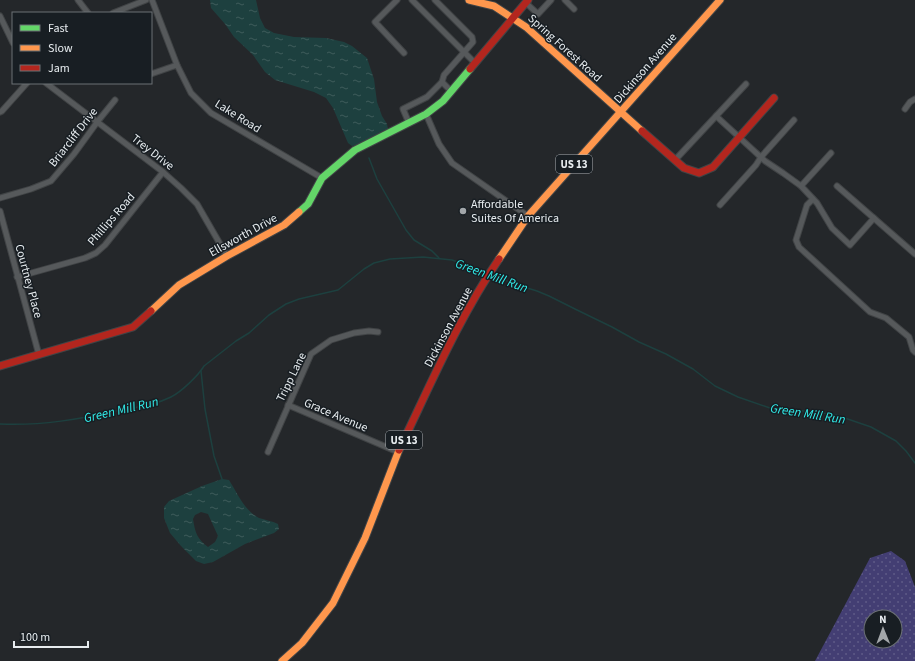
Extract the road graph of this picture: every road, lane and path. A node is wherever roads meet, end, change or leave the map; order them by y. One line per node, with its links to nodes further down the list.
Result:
1 (78, 0): 14 (street)
2 (146, 0): 15 (street)
3 (152, 0): 22 (street, Lake Road)
4 (397, 0): 20 (street)
5 (412, 0): 19 (street)
6 (435, 0): 19 (street)
7 (469, 0): 12 (street, Spring Forest Road)
8 (551, 0): 11 (street)
9 (565, 0): 13 (street)
10 (720, 0): 34 (street, Dickinson Avenue / US 13)
11 (527, 1): 17 (street, Ellsworth Drive)
12 (488, 2): 17 (street, Spring Forest Road)
13 (574, 9)
14 (87, 12)
15 (116, 12)
16 (0, 16): 18 (street)
17 (513, 18): 21 (street, Ellsworth Drive); 34 (street, Spring Forest Road)
18 (12, 41)
19 (464, 52): 21 (street); 24 (street)
20 (404, 53)
21 (475, 63): 28 (street, Ellsworth Drive)
22 (177, 65): 23 (street); 45 (street, Lake Road)
23 (152, 74)
24 (442, 82): 28 (street); 39 (street)
25 (26, 84): 33 (street)
26 (47, 84): 38 (street, Trey Drive)
27 (746, 84): 36 (street)
28 (451, 91): 35 (street, Ellsworth Drive)
29 (774, 98): 40 (street)
30 (915, 99): 32 (street)
31 (114, 100): 38 (street, Briarcliff Drive)
32 (905, 109)
33 (0, 112)
34 (620, 112): 43 (street, Spring Forest Road); 52 (street, Dickinson Avenue / US 13)
35 (426, 114): 39 (street, Ellsworth Drive); 52 (street)
36 (716, 116): 40 (street); 43 (street)
37 (794, 120): 42 (street)
38 (98, 121): 44 (street, Trey Drive); 48 (street, Briarcliff Drive)
39 (409, 123): 45 (street, Ellsworth Drive)
40 (739, 138): 42 (street); 43 (street, Spring Forest Road)
41 (831, 153): 46 (street)
42 (761, 157): 46 (street); 50 (street)
43 (675, 160)
44 (163, 172): 55 (street, Trey Drive); 56 (street, Phillips Road)
45 (322, 178): 55 (street, Ellsworth Drive)
46 (800, 186): 49 (street)
47 (837, 186): 53 (street)
48 (0, 198)
49 (813, 199): 53 (street); 58 (street)
50 (720, 205)
51 (0, 211): 56 (street, Courtney Place)
52 (528, 216): 63 (street, Dickinson Avenue / US 13)
53 (874, 218): 54 (street)
54 (915, 254)
55 (227, 256): 59 (street, Ellsworth Drive)
56 (17, 277): 59 (street, Courtney Place)
57 (378, 332): 61 (street, Tripp Lane)
58 (915, 352)
59 (39, 355): 60 (street, Ellsworth Drive)
60 (0, 366)
61 (288, 405): 62 (street, Tripp Lane); 63 (street, Grace Avenue)
62 (268, 452)
63 (398, 452): 64 (street, Dickinson Avenue / US 13)
64 (282, 661)

